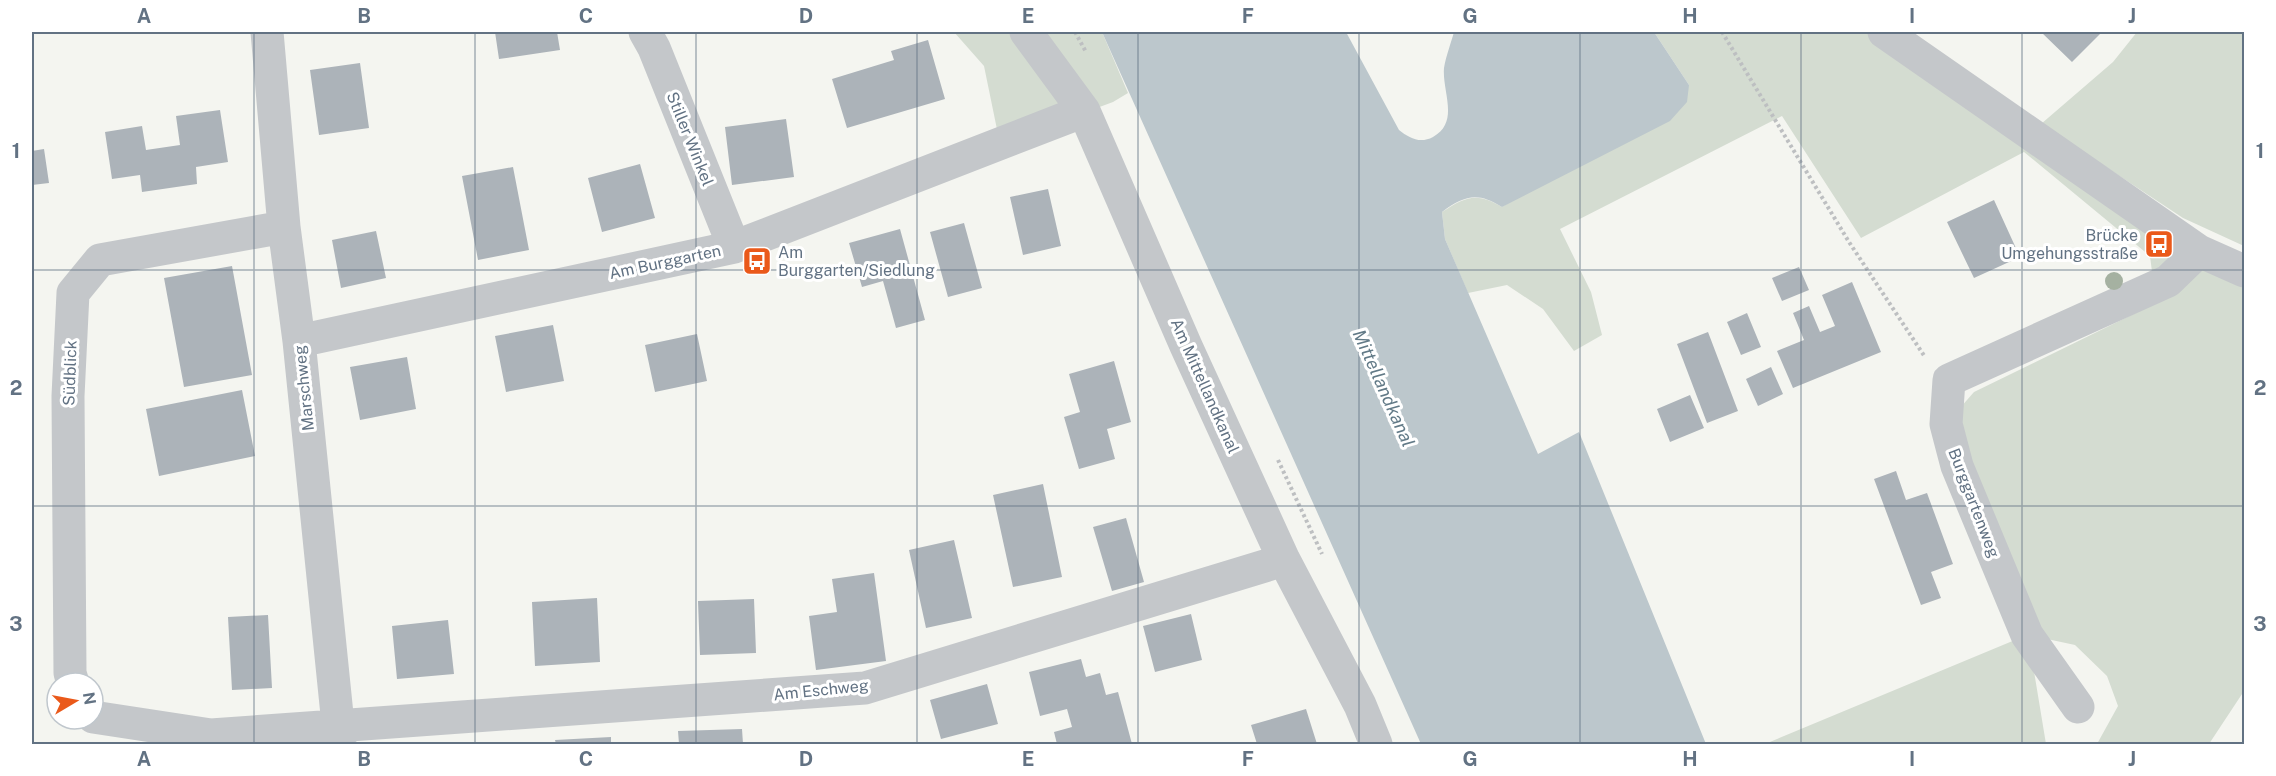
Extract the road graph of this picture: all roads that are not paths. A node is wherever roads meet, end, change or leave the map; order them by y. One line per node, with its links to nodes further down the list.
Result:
1 (267, 32): 6 (street, Marschweg)
2 (645, 32): 7 (street, Stiller Winkel)
3 (1026, 32): 5 (street, Am Mittellandkanal)
4 (1884, 32): 8 (street)
5 (1084, 111): 7 (street, Am Burggarten); 11 (street, Am Mittellandkanal)
6 (284, 227): 10 (street, Marschweg); 12 (street, Südblick)
7 (734, 247): 10 (street, Am Burggarten)
8 (2199, 251): 9 (street); 13 (street, Burggartenweg)
9 (2244, 271)
10 (299, 341): 15 (street, Marschweg)
11 (1284, 560): 15 (street, Am Eschweg); 16 (street, Am Mittellandkanal)
12 (70, 671)
13 (2078, 707)
14 (105, 719): 15 (street)
15 (340, 736)
16 (1376, 744)

